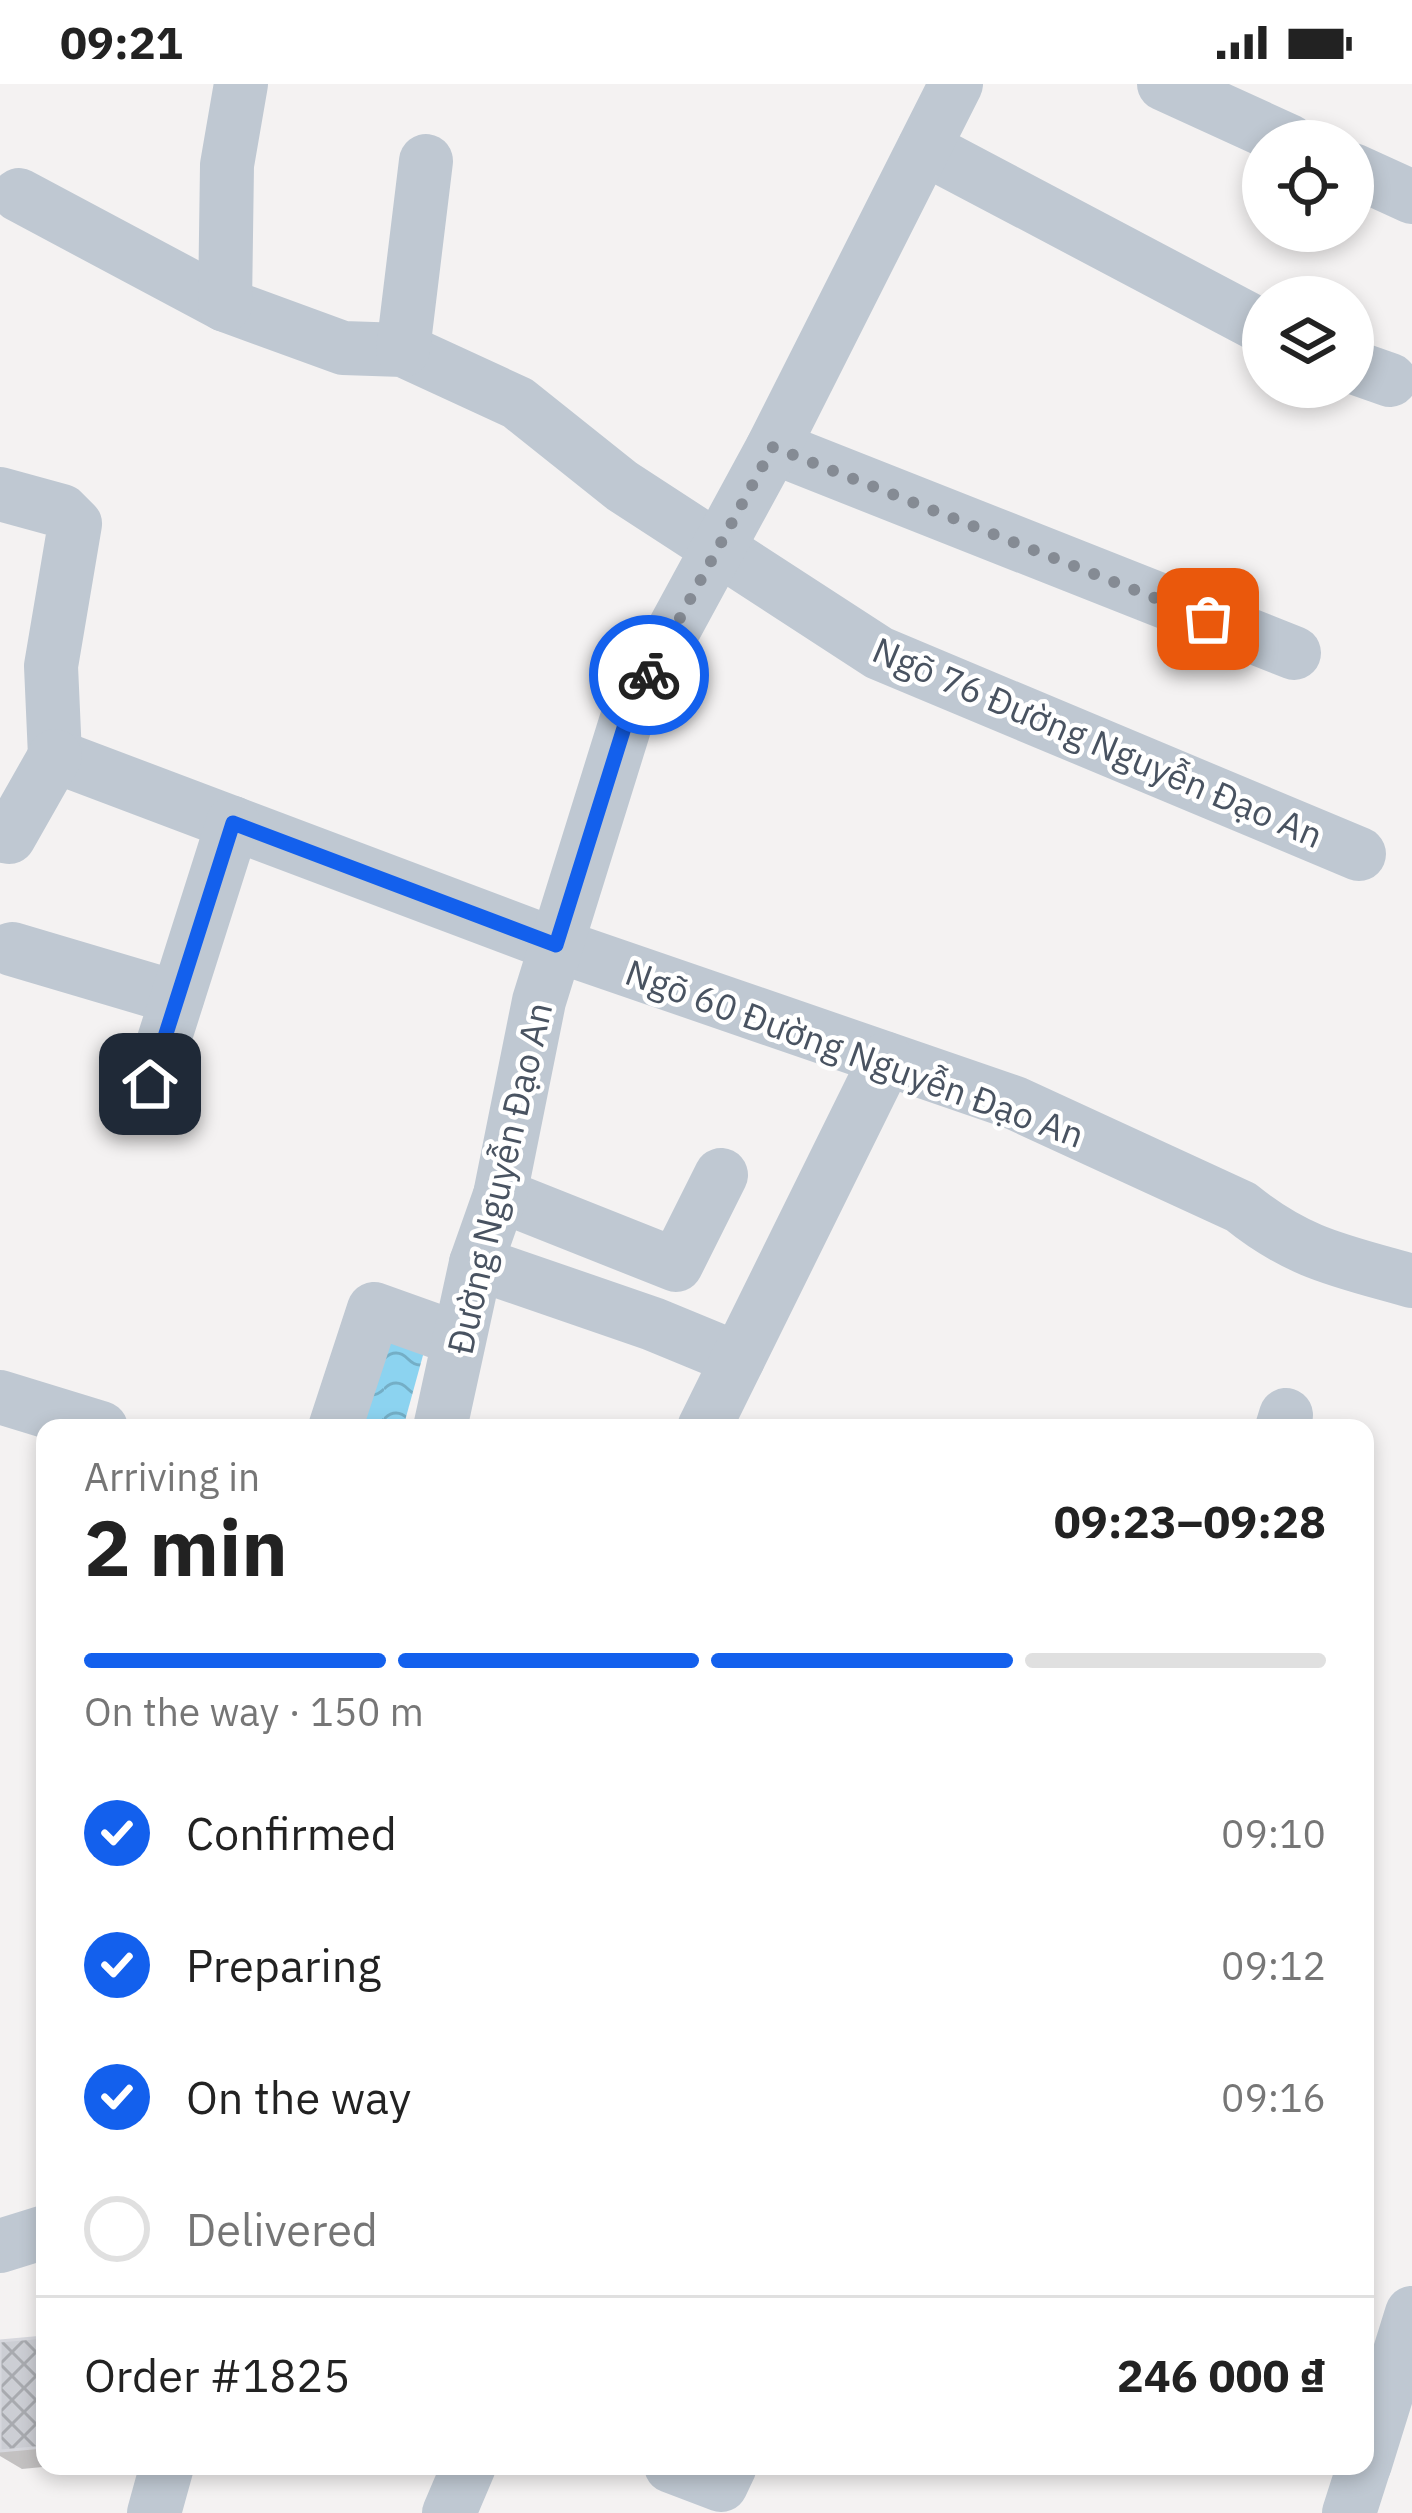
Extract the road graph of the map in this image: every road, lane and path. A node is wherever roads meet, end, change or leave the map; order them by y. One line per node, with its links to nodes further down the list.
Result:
1 (241, 84): 10 (street)
2 (956, 84): 5 (street, Đường Nguyễn Đạo An)
3 (1163, 84): 4 (street)
4 (1242, 120)
5 (924, 148): 11 (street); 13 (street, Đường Nguyễn Đạo An)
6 (426, 161): 12 (street)
7 (1374, 180): 9 (street)
8 (19, 195): 10 (street)
9 (1412, 197)
10 (224, 305): 12 (street)
11 (1242, 316)
12 (403, 350): 15 (street, Ngõ 76 Đường Nguyễn Đạo An)
13 (773, 447): 15 (street, Đường Nguyễn Đạo An); 16 (street)
14 (0, 494): 17 (street)
15 (717, 548): 20 (street, Ngõ 76 Đường Nguyễn Đạo An); 21 (street, Đường Nguyễn Đạo An)
16 (1294, 653)
17 (55, 756): 18 (street, Ngõ 60 Đường Nguyễn Đạo An); 19 (street)
18 (233, 823): 21 (street, Ngõ 60 Đường Nguyễn Đạo An); 23 (street)
19 (0, 835)
20 (1359, 854)
21 (556, 945): 24 (street, Ngõ 60 Đường Nguyễn Đạo An); 27 (street, Đường Nguyễn Đạo An)
22 (12, 949): 23 (street)
23 (177, 998): 25 (street)
24 (886, 1059): 29 (street, Ngõ 60 Đường Nguyễn Đạo An); 31 (street)
25 (150, 1084)
26 (721, 1175): 27 (street)
27 (500, 1195): 28 (street, Đường Nguyễn Đạo An)
28 (476, 1262): 30 (street, Đường Nguyễn Đạo An); 31 (street)
29 (1412, 1281)
30 (458, 1339): 34 (street); 35 (street, Đường Nguyễn Đạo An)
31 (738, 1359): 36 (street)
32 (0, 1397): 33 (street)
33 (72, 1419)
34 (337, 1419)
35 (442, 1419)
36 (708, 1419)
37 (36, 2235): 38 (street)
38 (0, 2246)
39 (1412, 2313): 40 (street)
40 (1374, 2436)
41 (164, 2475): 46 (street)
42 (465, 2475): 47 (street)
43 (695, 2475): 44 (street)
44 (726, 2475)
45 (1362, 2475): 48 (street)
46 (154, 2513)
47 (449, 2513)
48 (1349, 2513)

